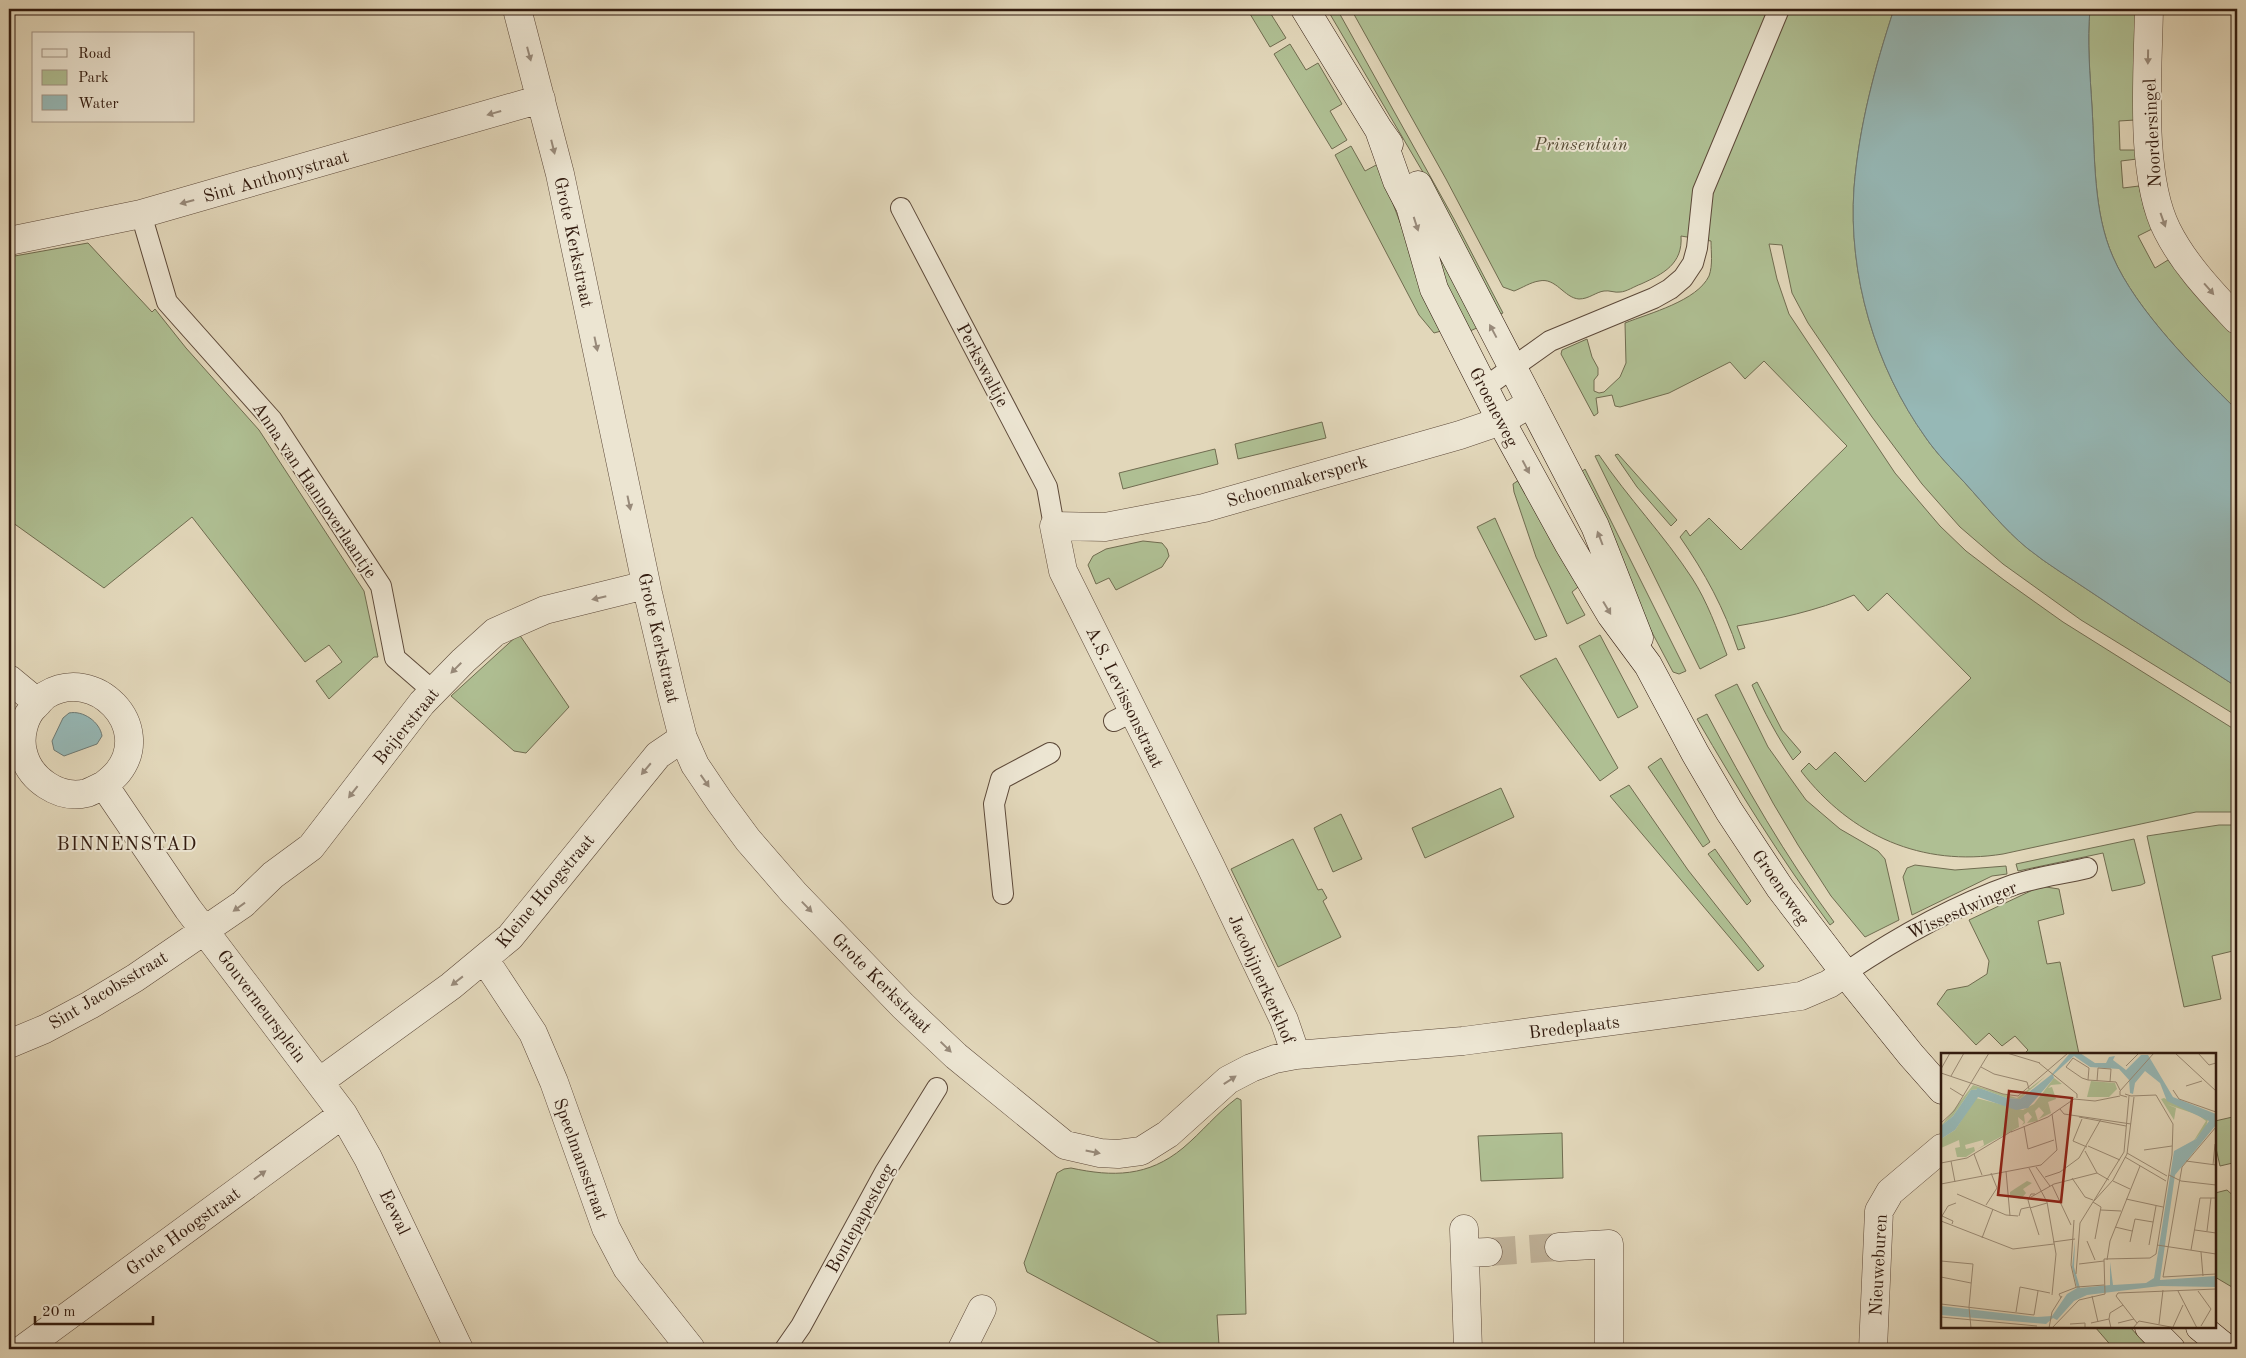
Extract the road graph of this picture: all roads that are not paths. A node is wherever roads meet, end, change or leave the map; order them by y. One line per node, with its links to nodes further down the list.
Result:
1 (517, 9): 5 (street, Grote Kerkstraat, one-way to 5)
2 (1305, 9): 6 (street, Groeneweg)
3 (1779, 9): 11 (lane)
4 (2149, 9): 10 (street, Noordersingel, one-way to 10)
5 (541, 100): 8 (street, Sint Anthonystraat, one-way to 8); 16 (street, Grote Kerkstraat, one-way to 16)
6 (1379, 130): 11 (street, Groeneweg, one-way to 6); 12 (street, Groeneweg, one-way to 12)
7 (901, 208): 15 (lane, Perkswaltje)
8 (141, 214): 9 (street, Sint Anthonystraat); 19 (lane, Anna van Hannoverlaantje)
9 (9, 241)
10 (2237, 320)
11 (1512, 368): 12 (lane); 13 (street, Groeneweg)
12 (1484, 388): 14 (street, Groeneweg)
13 (1531, 403): 14 (street, Schoenmakersperk); 17 (street, Groeneweg, one-way to 13)
14 (1501, 421): 15 (street, Schoenmakersperk); 17 (street, Groeneweg, one-way to 17)
15 (1054, 526): 24 (street, A.S. Levissonstraat)
16 (646, 586): 19 (street, Beijerstraat, one-way to 19); 21 (street, Grote Kerkstraat)
17 (1648, 665): 29 (street, Groeneweg)
18 (9, 679): 20 (street)
19 (434, 691): 27 (street, Beijerstraat, one-way to 27)
20 (38, 703): 23 (street); 23 (street)
21 (683, 738): 28 (street, Kleine Hoogstraat, one-way to 28); 36 (street, Grote Kerkstraat, one-way to 36)
22 (1050, 753): 26 (lane)
23 (104, 785): 27 (street, Gouverneursplein)
24 (1210, 865): 31 (street, Jacobijnerkerkhof)
25 (2087, 868): 29 (lane, Wissesdwinger)
26 (1004, 894)
27 (204, 930): 30 (street, Sint Jacobsstraat); 32 (street, Gouverneursplein)
28 (485, 960): 32 (street, Kleine Hoogstraat, one-way to 32); 45 (street, Speelmansstraat)
29 (1845, 973): 31 (street, Bredeplaats); 34 (street, Groeneweg)
30 (9, 1044)
31 (1296, 1056): 36 (street, Jacobijnerkerkhof, one-way to 31)
32 (319, 1082): 35 (street, Eewal)
33 (937, 1088): 46 (lane, Bontepapesteeg)
34 (1941, 1089)
35 (343, 1114): 43 (street, Grote Hoogstraat, one-way to 35); 44 (street, Eewal)
36 (1050, 1132)
37 (1941, 1149): 50 (street, Nieuweburen)
38 (1472, 1245): 48 (street)
39 (1559, 1247): 49 (street)
40 (982, 1309): 47 (street)
41 (2150, 1328): 51 (street)
42 (2201, 1328): 52 (street)
43 (23, 1349)
44 (459, 1349)
45 (691, 1349)
46 (785, 1349)
47 (962, 1349)
48 (1468, 1349)
49 (1609, 1349)
50 (1873, 1349)
51 (2172, 1349)
52 (2227, 1349)

